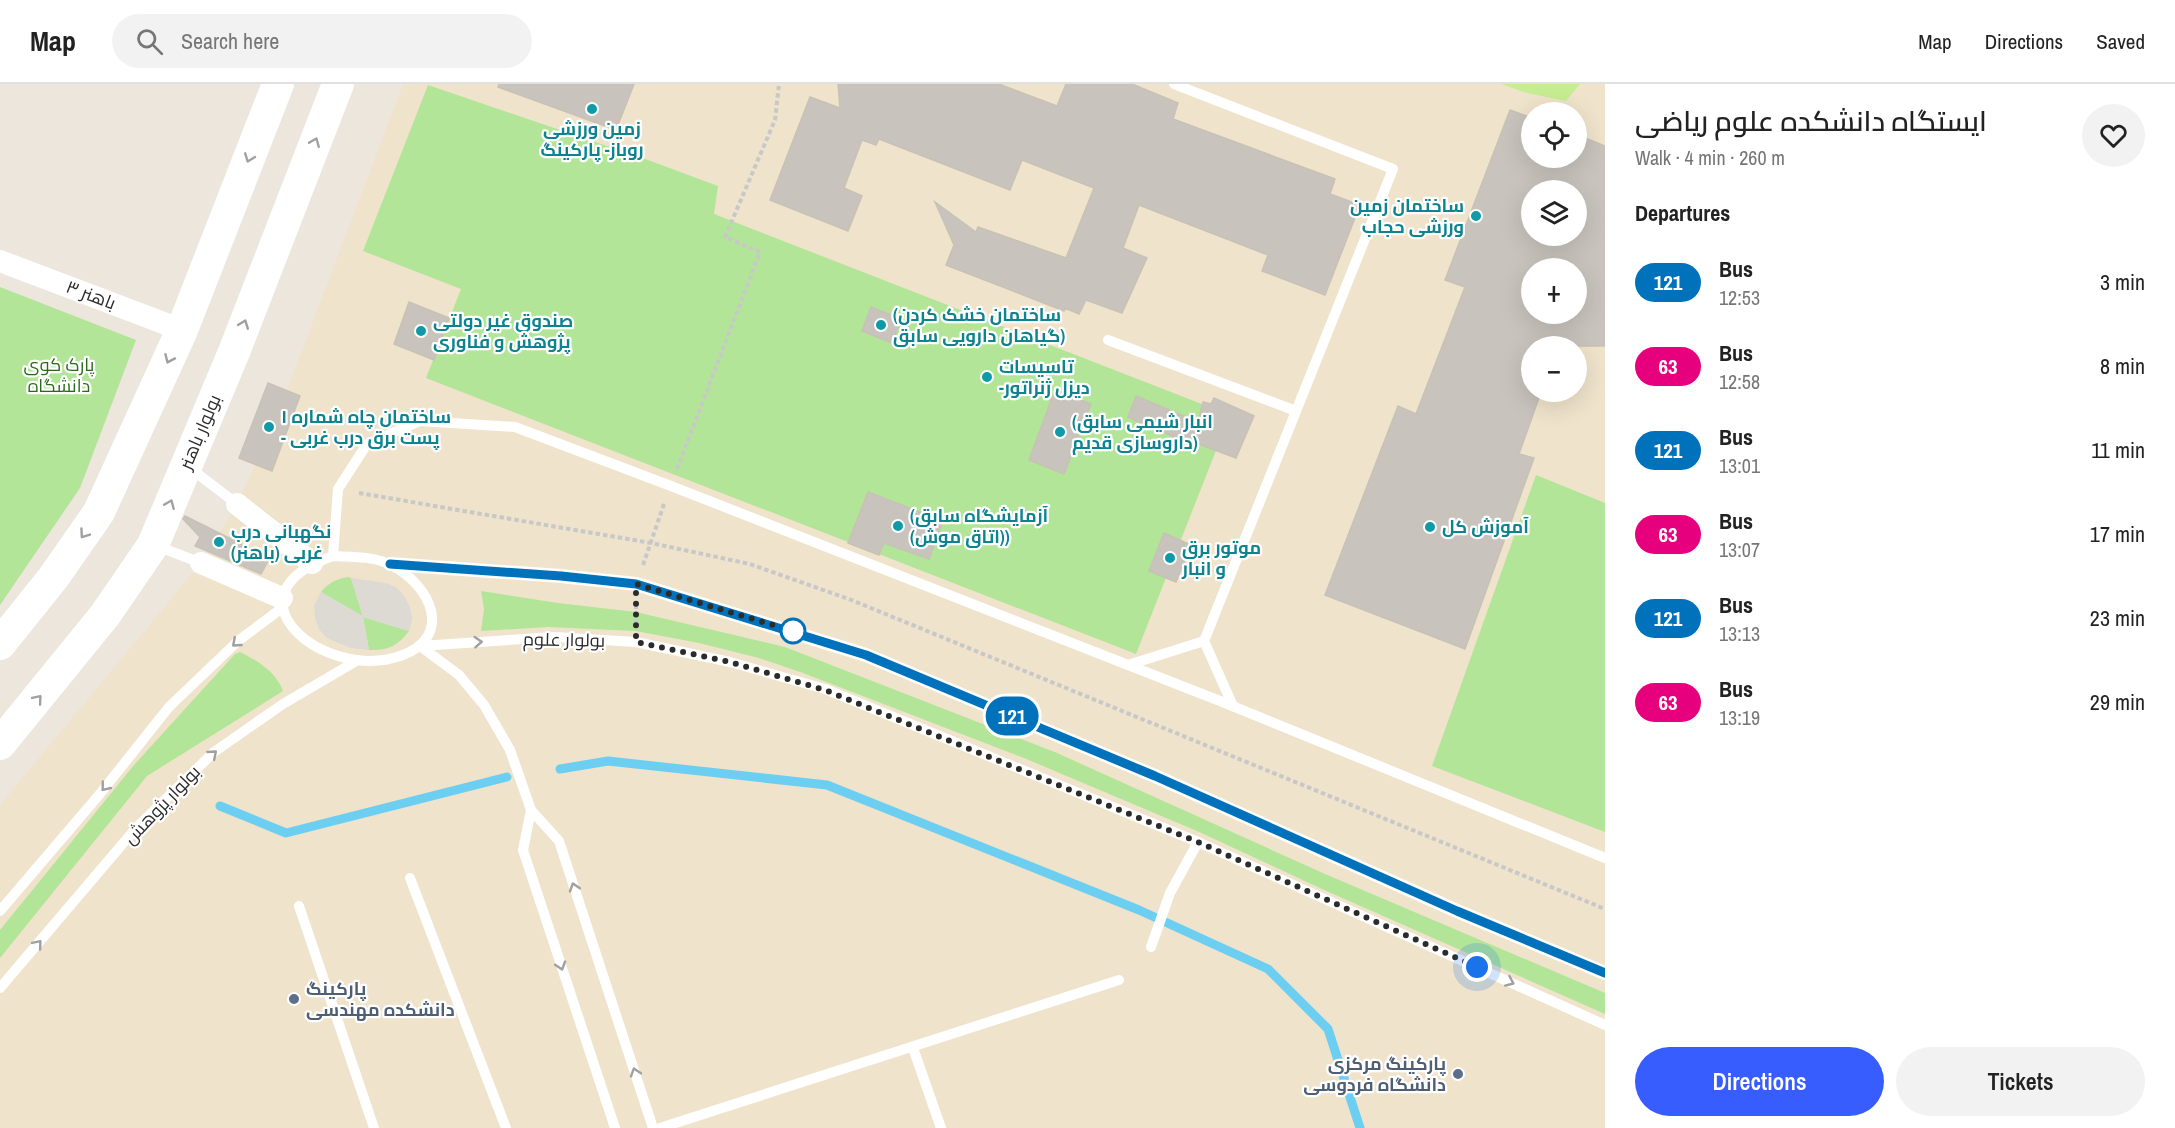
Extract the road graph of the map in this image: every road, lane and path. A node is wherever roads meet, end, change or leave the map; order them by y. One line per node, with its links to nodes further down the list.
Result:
1 (278, 84): 6 (street, one-way to 6)
2 (338, 84): 9 (street, بولوار باهنر, one-way to 2)
3 (779, 84): 10 (path)
4 (1174, 84): 8 (lane)
5 (0, 261): 6 (street, باهنر ۳)
6 (182, 330): 22 (street, one-way to 22)
7 (1108, 340): 8 (lane)
8 (1296, 411): 20 (lane)
9 (186, 465): 12 (lane); 14 (street, بولوار باهنر, one-way to 9)
10 (671, 486): 11 (lane); 13 (path); 25 (lane)
11 (338, 489): 13 (path); 15 (lane)
12 (237, 504): 15 (street)
13 (651, 543): 18 (path); 33 (path)
14 (153, 545): 16 (lane); 27 (street, بولوار باهنر, one-way to 14)
15 (323, 560): 17 (lane); 19 (lane)
16 (201, 563): 19 (street)
17 (390, 564): 18 (lane); 23 (lane)
18 (636, 584): 21 (path); 36 (lane)
19 (282, 603): 24 (lane); 34 (lane, one-way to 34)
20 (1204, 641): 25 (lane); 26 (lane)
21 (636, 642): 23 (lane, بولوار علوم, one-way to 21); 29 (lane, بولوار علوم)
22 (0, 644)
23 (420, 646): 24 (lane); 28 (lane)
24 (358, 660): 38 (lane, بولوار پژوهش, one-way to 24)
25 (1128, 665): 26 (lane)
26 (1233, 706): 30 (lane)
27 (0, 744)
28 (531, 810): 43 (lane, one-way to 43); 44 (lane, one-way to 28)
29 (1198, 842): 35 (lane); 39 (lane, بولوار علوم, one-way to 39)
30 (1605, 858)
31 (410, 878): 42 (lane)
32 (299, 906): 41 (lane)
33 (1605, 909)
34 (0, 911)
35 (1151, 947)
36 (1605, 973)
37 (1119, 980): 40 (lane)
38 (0, 988)
39 (1605, 1025)
40 (913, 1048): 45 (lane); 46 (lane)
41 (374, 1128)
42 (506, 1128)
43 (615, 1128)
44 (653, 1128)
45 (660, 1128)
46 (941, 1128)

